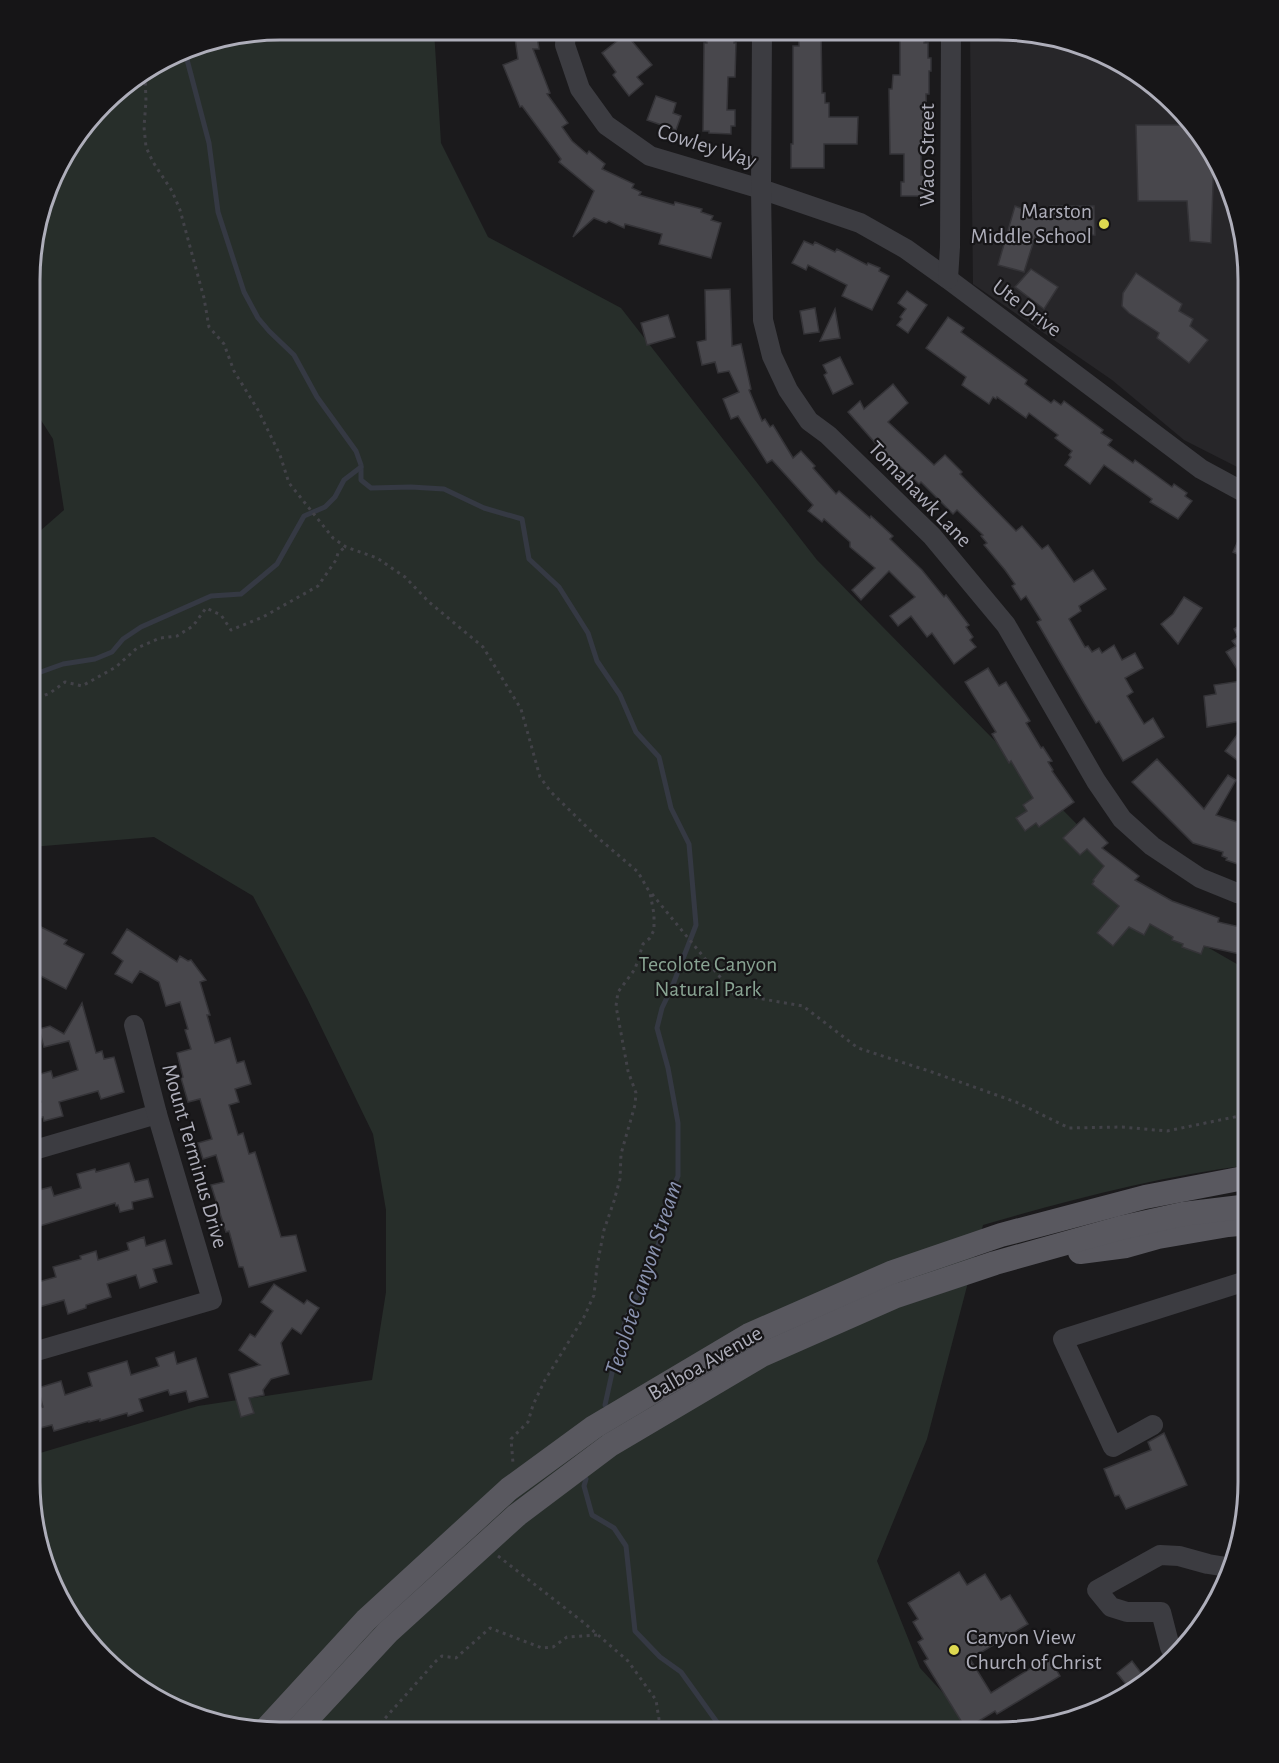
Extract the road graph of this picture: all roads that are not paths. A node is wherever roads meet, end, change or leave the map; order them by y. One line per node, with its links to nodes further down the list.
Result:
1 (566, 40): 4 (street, Cowley Way)
2 (762, 40): 4 (street, Tomahawk Lane)
3 (951, 40): 5 (street, Waco Street)
4 (761, 189): 5 (street, Ute Drive); 7 (street, Tomahawk Lane)
5 (948, 279): 6 (street, Ute Drive)
6 (1238, 489)
7 (1238, 893)
8 (134, 1025): 9 (street, Mount Terminus Drive)
9 (157, 1114): 10 (street); 16 (street, Mount Terminus Drive)
10 (40, 1148)
11 (1238, 1180): 20 (main road, Balboa Avenue)
12 (1238, 1207): 14 (main road, Balboa Avenue)
13 (1238, 1224): 14 (main road)
14 (995, 1263): 21 (main road, Balboa Avenue)
15 (1238, 1283): 17 (street)
16 (40, 1350)
17 (1153, 1425)
18 (1223, 1566): 19 (street)
19 (1171, 1649)
20 (272, 1722)
21 (304, 1722)

